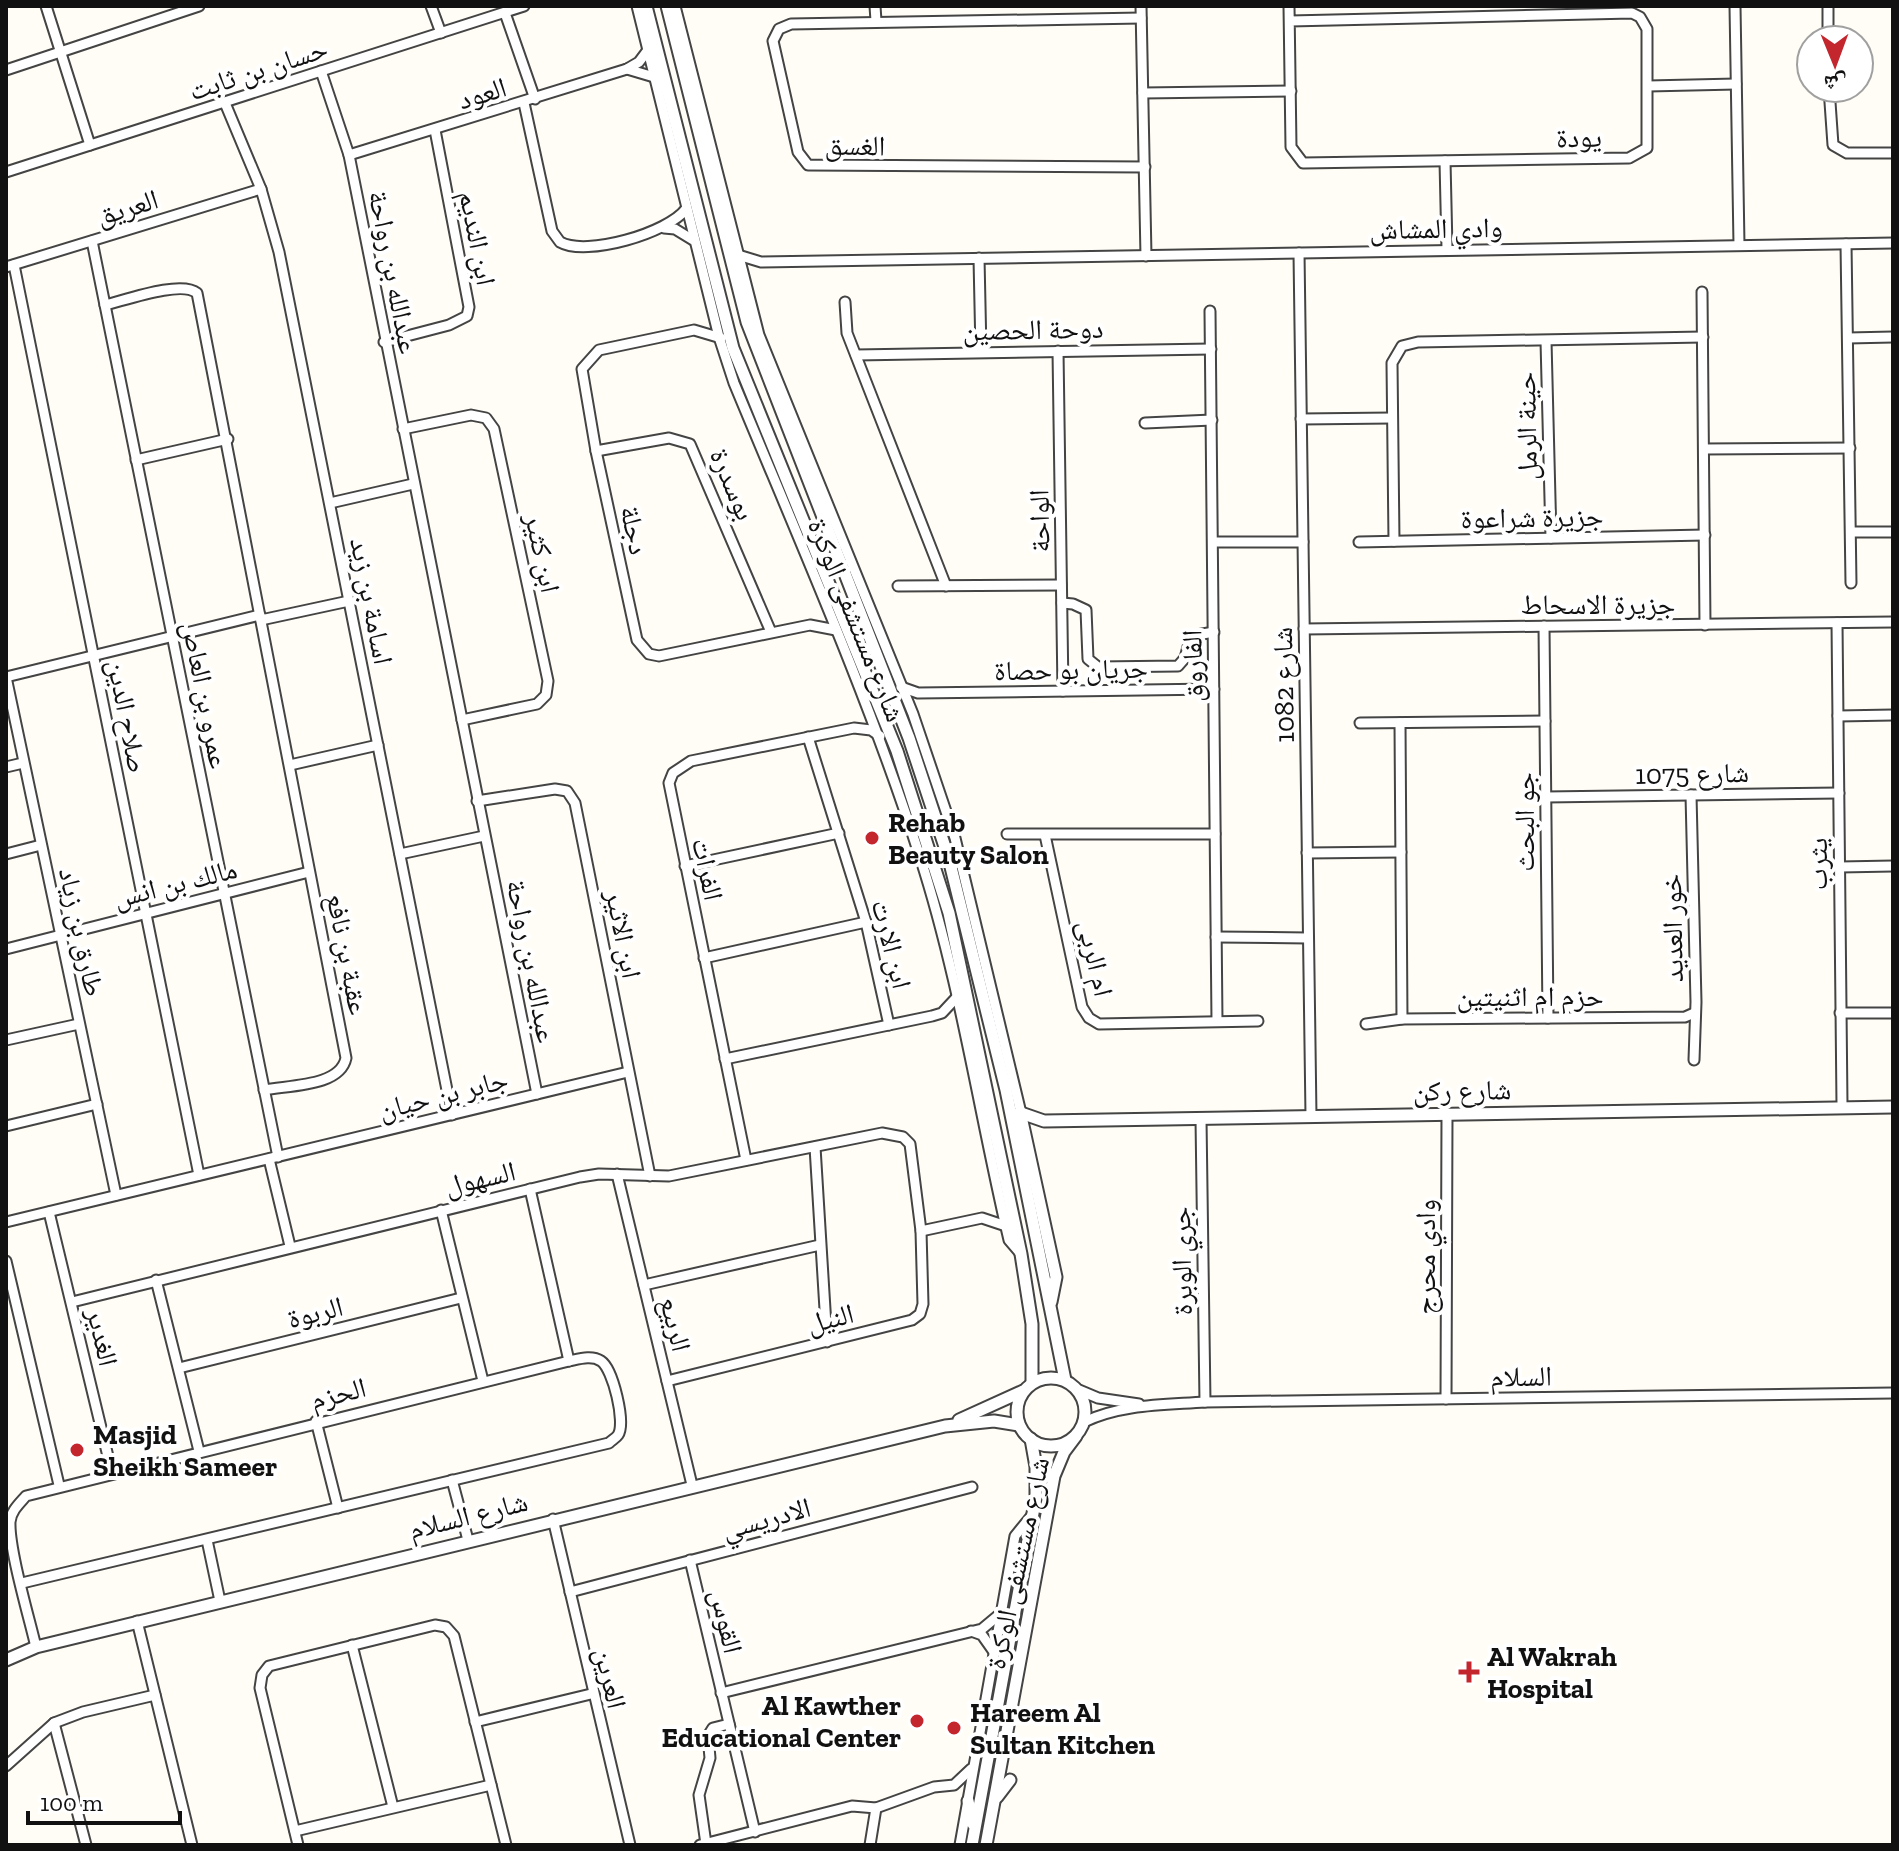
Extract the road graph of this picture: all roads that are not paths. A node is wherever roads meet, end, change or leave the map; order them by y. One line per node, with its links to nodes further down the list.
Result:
1 (46, 6): 20 (street)
2 (199, 6): 20 (street)
3 (431, 6): 18 (street)
4 (524, 6): 14 (street, حسان بن ثابت)
5 (637, 6): 19 (street, شارع مستشفى الوكرة)
6 (646, 6): 57 (street, شارع مستشفى الوكرة)
7 (667, 6): 43 (street, شارع مستشفى الوكرة)
8 (675, 6): 51 (street, شارع مستشفى الوكرة)
9 (875, 6): 16 (street)
10 (1141, 6): 15 (street)
11 (1289, 6): 17 (street, يودة)
12 (1735, 6): 25 (street)
13 (1452, 11): 17 (street, يودة); 26 (street, يودة)
14 (505, 13): 18 (street, حسان بن ثابت); 29 (street)
15 (1141, 18): 16 (street, الغسق); 28 (street)
16 (876, 21): 38 (street, الغسق)
17 (1290, 21): 27 (street, يودة)
18 (441, 33): 23 (street, حسان بن ثابت)
19 (648, 50): 21 (street, العود); 24 (street, شارع مستشفى الوكرة)
20 (61, 53): 22 (street); 34 (street)
21 (627, 69): 24 (street); 29 (street, العود)
22 (6, 70)
23 (321, 71): 30 (street, حسان بن ثابت); 36 (street, عبدالله بن رواحة)
24 (654, 77): 41 (street, شارع مستشفى الوكرة)
25 (1736, 84): 26 (street); 48 (street)
26 (1648, 86): 37 (street, يودة)
27 (1291, 91): 28 (street); 37 (street, يودة)
28 (1143, 93): 38 (street)
29 (535, 99): 31 (street, العود)
30 (225, 103): 34 (street, حسان بن ثابت); 40 (street, اسامة بن زيد)
31 (524, 103): 33 (street, العود); 42 (street)
32 (1830, 104): 35 (street)
33 (435, 130): 36 (street, العود); 70 (street, ابن النديم)
34 (90, 145): 39 (street, حسان بن ثابت)
35 (1893, 153)
36 (349, 155): 70 (street, عبدالله بن رواحة)
37 (1445, 161): 49 (street)
38 (1145, 167): 52 (street)
39 (6, 172)
40 (261, 189): 45 (street, العريق); 87 (street, اسامة بن زيد)
41 (686, 209): 42 (street); 44 (street, شارع مستشفى الوكرة)
42 (664, 228): 44 (street)
43 (724, 235): 51 (street); 59 (street, شارع مستشفى الوكرة)
44 (694, 240): 62 (street, شارع مستشفى الوكرة)
45 (92, 241): 55 (street, العريق); 61 (street, عمرو بن العاص)
46 (1893, 243): 47 (street, وادي المشاش)
47 (1846, 244): 48 (street, وادي المشاش); 68 (street)
48 (1739, 245): 49 (street, وادي المشاش)
49 (1447, 249): 50 (street, وادي المشاش)
50 (1299, 253): 52 (street, وادي المشاش); 77 (street, شارع 1082)
51 (738, 255): 54 (street, وادي المشاش); 56 (street, شارع مستشفى الوكرة)
52 (1146, 256): 53 (street, وادي المشاش)
53 (979, 258): 54 (street, وادي المشاش); 74 (street)
54 (761, 262): 56 (street)
55 (10, 266): 114 (street, صلاح الدين)
56 (744, 282): 59 (street); 116 (street, شارع مستشفى الوكرة)
57 (716, 285): 62 (street); 71 (street, شارع مستشفى الوكرة)
58 (1702, 292): 66 (street)
59 (740, 300): 131 (street, شارع مستشفى الوكرة)
60 (845, 302): 75 (street)
61 (105, 305): 81 (street, عقبة بن نافع); 85 (street, عمرو بن العاص)
62 (710, 309): 64 (street); 65 (street, شارع مستشفى الوكرة)
63 (1210, 311): 72 (street, الفاروق)
64 (694, 330): 65 (street, دجلة); 84 (street, دجلة)
65 (719, 337): 71 (street, دجلة); 101 (street, شارع مستشفى الوكرة)
66 (1703, 337): 69 (street); 83 (street)
67 (1893, 337): 68 (street)
68 (1848, 338): 82 (street)
69 (1546, 341): 76 (street, حينة الرمل); 91 (street, حينة الرمل)
70 (384, 342): 80 (street, عبدالله بن رواحة)
71 (733, 348): 133 (street, شارع مستشفى الوكرة)
72 (1211, 349): 73 (street, دوحة الحصين); 78 (street, الفاروق)
73 (1058, 351): 74 (street, دوحة الحصين); 97 (street, الواحة)
74 (981, 352): 75 (street, دوحة الحصين)
75 (856, 355): 99 (street)
76 (1392, 418): 77 (street); 92 (street, حينة الرمل)
77 (1301, 419): 94 (street, شارع 1082)
78 (1212, 420): 79 (street); 93 (street, الفاروق)
79 (1145, 423)
80 (403, 429): 86 (street, عبدالله بن رواحة); 124 (street, ابن كثير)
81 (228, 439): 85 (street); 103 (street, عقبة بن نافع)
82 (1850, 448): 83 (street); 88 (street)
83 (1704, 449): 90 (street)
84 (596, 451): 111 (street, بوسدرة); 111 (street, دجلة)
85 (136, 460): 113 (street, عمرو بن العاص)
86 (413, 484): 87 (street); 124 (street, عبدالله بن رواحة)
87 (330, 503): 100 (street, اسامة بن زيد)
88 (1851, 532): 89 (street); 96 (street)
89 (1893, 532)
90 (1705, 535): 91 (street, جزيرة شراعوة); 107 (street)
91 (1551, 538): 92 (street, جزيرة شراعوة)
92 (1394, 541): 95 (street, جزيرة شراعوة)
93 (1213, 542): 94 (street); 112 (street, الفاروق)
94 (1303, 542): 109 (street, شارع 1082)
95 (1359, 542)
96 (1851, 583)
97 (1061, 585): 99 (street); 102 (street, الواحة)
98 (898, 586): 99 (street)
99 (946, 586)
100 (349, 601): 103 (street); 132 (street, اسامة بن زيد)
101 (824, 602): 106 (street); 110 (street, شارع مستشفى الوكرة)
102 (1062, 603): 112 (street); 118 (street, الواحة)
103 (260, 617): 113 (street); 135 (street, عقبة بن نافع)
104 (1893, 622): 105 (street, جزيرة الاسحاط)
105 (1837, 623): 107 (street, جزيرة الاسحاط); 123 (street, يثرب)
106 (810, 625): 110 (street, دجلة); 111 (street, دجلة)
107 (1705, 625): 108 (street, جزيرة الاسحاط)
108 (1544, 626): 109 (street, جزيرة الاسحاط); 125 (street, جو البحث)
109 (1304, 629): 150 (street, شارع 1082)
110 (836, 630): 120 (street, شارع مستشفى الوكرة)
111 (771, 632)
112 (1214, 632): 117 (street, الفاروق)
113 (172, 635): 114 (street); 157 (street, عمرو بن العاص)
114 (93, 655): 115 (street); 158 (street, صلاح الدين)
115 (6, 677): 134 (street, طارق بن زياد)
116 (901, 687): 119 (street, جريان بو حصاة); 121 (street, شارع مستشفى الوكرة)
117 (1214, 689): 118 (street, جريان بو حصاة); 145 (street, الفاروق)
118 (1063, 691): 119 (street, جريان بو حصاة)
119 (928, 693): 121 (street)
120 (868, 705): 128 (street); 129 (street, شارع مستشفى الوكرة)
121 (913, 714): 131 (street); 189 (street, شارع مستشفى الوكرة)
122 (1893, 715): 123 (street)
123 (1838, 716): 138 (street, يثرب)
124 (462, 720): 142 (street, عبدالله بن رواحة)
125 (1545, 721): 127 (street); 141 (street, جو البحث)
126 (1360, 723): 127 (street)
127 (1400, 723): 149 (street)
128 (854, 728): 129 (street, الفرات); 130 (street, الفرات)
129 (879, 735): 133 (street, الفرات); 166 (street, شارع مستشفى الوكرة)
130 (808, 737): 143 (street, ابن الارت); 153 (street, الفرات)
131 (909, 738): 184 (street, شارع مستشفى الوكرة)
132 (378, 745): 135 (street); 152 (street, اسامة بن زيد)
133 (897, 751): 165 (street, شارع مستشفى الوكرة)
134 (23, 763): 136 (street); 148 (street, طارق بن زياد)
135 (290, 765): 156 (street, عقبة بن نافع)
136 (6, 767)
137 (1770, 782): 139 (street)
138 (1839, 793): 139 (street, شارع 1075); 155 (street, يثرب)
139 (1770, 794): 140 (street, شارع 1075)
140 (1691, 795): 141 (street, شارع 1075); 167 (street, خور العديد)
141 (1546, 797): 171 (street, جو البحث)
142 (477, 801): 147 (street, عبدالله بن رواحة); 182 (street, ابن الاثير)
143 (839, 833): 153 (street); 159 (street, ابن الارت)
144 (1007, 834): 146 (street)
145 (1215, 834): 146 (street); 161 (street, الفاروق)
146 (1045, 835): 173 (street, ام الربى)
147 (484, 836): 152 (street); 185 (street, عبدالله بن رواحة)
148 (41, 845): 151 (street); 160 (street, طارق بن زياد)
149 (1401, 852): 150 (street); 172 (street)
150 (1307, 853): 162 (street, شارع 1082)
151 (6, 854)
152 (400, 854): 190 (street, اسامة بن زيد)
153 (685, 866): 164 (street, الفرات)
154 (1893, 866): 155 (street)
155 (1840, 867): 168 (street, يثرب)
156 (309, 872): 157 (street, مالك بن انس); 183 (street, عقبة بن نافع)
157 (224, 893): 158 (street, مالك بن انس); 183 (street, عمرو بن العاص)
158 (146, 913): 160 (street, مالك بن انس); 202 (street, صلاح الدين)
159 (866, 922): 164 (street); 178 (street, ابن الارت)
160 (60, 935): 163 (street, مالك بن انس); 176 (street, طارق بن زياد)
161 (1216, 937): 162 (street); 173 (street, الفاروق)
162 (1308, 938): 192 (street, شارع 1082)
163 (6, 949)
164 (704, 958): 180 (street, الفرات)
165 (963, 980): 166 (street); 215 (street, شارع مستشفى الوكرة)
166 (956, 999): 170 (street); 175 (street, شارع مستشفى الوكرة)
167 (1694, 1013): 171 (street, حزم ام اثنيتين); 181 (street, خور العديد)
168 (1840, 1013): 169 (street); 187 (street, يثرب)
169 (1893, 1013)
170 (932, 1016): 175 (street); 178 (street)
171 (1548, 1018): 172 (street, حزم ام اثنيتين)
172 (1402, 1019): 177 (street, حزم ام اثنيتين)
173 (1217, 1021): 174 (street, ام الربى)
174 (1258, 1021)
175 (961, 1023): 206 (street, شارع مستشفى الوكرة)
176 (79, 1024): 179 (street); 186 (street, طارق بن زياد)
177 (1366, 1024)
178 (889, 1025): 180 (street)
179 (6, 1040)
180 (725, 1059): 200 (street, الفرات)
181 (1694, 1060)
182 (628, 1072): 185 (street, جابر بن حيان); 203 (street, ابن الاثير)
183 (264, 1090): 199 (street, عمرو بن العاص)
184 (1006, 1090): 189 (street, شارع مستشفى الوكرة); 221 (street, شارع مستشفى الوكرة)
185 (537, 1094): 190 (street, جابر بن حيان)
186 (97, 1104): 195 (street); 205 (street, طارق بن زياد)
187 (1842, 1105): 188 (street, شارع ركن); 191 (street, شارع ركن)
188 (1889, 1106)
189 (1021, 1113): 194 (street, شارع ركن); 197 (street, شارع مستشفى الوكرة)
190 (452, 1115): 199 (street, جابر بن حيان)
191 (1447, 1115): 192 (street, شارع ركن); 231 (street, وادي محرج)
192 (1311, 1116): 193 (street, شارع ركن)
193 (1201, 1119): 194 (street, شارع ركن); 232 (street, جري الوبرة)
194 (1044, 1121): 197 (street)
195 (6, 1126)
196 (903, 1137): 198 (street, السهول); 212 (street, النيل)
197 (1027, 1138): 221 (street, شارع مستشفى الوكرة)
198 (815, 1147): 200 (street, السهول); 213 (street)
199 (273, 1158): 202 (street, جابر بن حيان); 214 (street)
200 (746, 1160): 203 (street, السهول)
201 (617, 1174): 203 (street, السهول); 204 (street, السهول); 218 (street, الربيع)
202 (199, 1175): 205 (street, جابر بن حيان)
203 (650, 1176)
204 (530, 1189): 207 (street, السهول); 223 (street)
205 (116, 1195): 208 (street, جابر بن حيان)
206 (999, 1198): 209 (street); 211 (street, شارع مستشفى الوكرة)
207 (441, 1210): 214 (street, السهول); 219 (street)
208 (49, 1212): 210 (street, جابر بن حيان); 220 (street, الغدير)
209 (982, 1218): 211 (street); 212 (street)
210 (6, 1222)
211 (1006, 1226): 215 (street, شارع مستشفى الوكرة)
212 (921, 1231): 222 (street, النيل)
213 (820, 1245): 218 (street); 222 (street)
214 (290, 1246): 217 (street, السهول)
215 (1021, 1254): 228 (street, شارع مستشفى الوكرة)
216 (6, 1261): 243 (street)
217 (156, 1280): 220 (street, السهول); 224 (street)
218 (644, 1285): 227 (street, الربيع)
219 (461, 1298): 224 (street, الربوة); 226 (street)
220 (72, 1302): 241 (street, الغدير)
221 (1050, 1306): 225 (street, شارع مستشفى الوكرة)
222 (827, 1342): 227 (street, النيل)
223 (569, 1361): 226 (street, الحزم); 242 (street, الحزم)
224 (179, 1368): 240 (street)
225 (1065, 1380): 228 (street); 229 (street)
226 (483, 1381): 234 (street, الحزم)
227 (667, 1381): 244 (street, الربيع)
228 (1028, 1387): 236 (street); 237 (street, شارع السلام)
229 (1079, 1390): 233 (street, السلام); 235 (street)
230 (1893, 1393): 231 (street, السلام)
231 (1446, 1399): 232 (street, السلام)
232 (1205, 1402): 233 (street, السلام)
233 (1150, 1405): 235 (street, السلام)
234 (316, 1421): 240 (street, الحزم); 246 (street)
235 (1084, 1422): 238 (street)
236 (1019, 1425): 237 (street, شارع السلام); 239 (street)
237 (945, 1426): 244 (street, شارع السلام)
238 (1076, 1436): 239 (street); 273 (street, شارع مستشفى الوكرة)
239 (1031, 1439): 247 (street, شارع مستشفى الوكرة)
240 (199, 1451): 241 (street, الحزم)
241 (112, 1473): 243 (street, الحزم)
242 (452, 1480): 246 (street); 250 (street)
243 (59, 1485): 252 (street, الحزم)
244 (692, 1485): 248 (street, شارع السلام)
245 (972, 1487): 251 (street, الادريسي)
246 (338, 1508): 249 (street)
247 (1033, 1514): 255 (street, شارع مستشفى الوكرة); 279 (street, شارع مستشفى الوكرة)
248 (553, 1519): 250 (street, شارع السلام); 253 (street, العرين)
249 (207, 1540): 252 (street); 254 (street)
250 (468, 1540): 254 (street, شارع السلام)
251 (690, 1560): 253 (street, الادريسي); 262 (street, القوس)
252 (22, 1583): 259 (street, الحزم)
253 (570, 1592): 263 (street, العرين)
254 (220, 1601): 256 (street, شارع السلام)
255 (1000, 1614): 257 (street); 260 (street, شارع مستشفى الوكرة)
256 (137, 1621): 259 (street, شارع السلام); 264 (street)
257 (971, 1631): 260 (street); 262 (street)
258 (352, 1645): 265 (street); 275 (street); 277 (street)
259 (36, 1647): 261 (street, شارع السلام)
260 (994, 1654): 269 (street, شارع مستشفى الوكرة)
261 (6, 1660)
262 (721, 1693): 267 (street, القوس)
263 (591, 1694): 265 (street); 285 (street, العرين)
264 (155, 1695): 266 (street); 282 (street)
265 (475, 1722): 271 (street)
266 (54, 1723): 268 (street); 281 (street)
267 (729, 1724): 278 (street, القوس); 280 (street)
268 (6, 1766)
269 (973, 1766): 272 (street); 274 (street, شارع مستشفى الوكرة)
270 (1010, 1780): 273 (street)
271 (491, 1785): 275 (street); 284 (street)
272 (954, 1785): 274 (street); 276 (street)
273 (994, 1800): 289 (street, شارع مستشفى الوكرة)
274 (968, 1801): 279 (street); 287 (street, شارع مستشفى الوكرة)
275 (393, 1807): 277 (street)
276 (876, 1808): 278 (street); 286 (street)
277 (295, 1831): 283 (street)
278 (755, 1832): 280 (street)
279 (974, 1832): 288 (street, شارع مستشفى الوكرة)
280 (703, 1844)
281 (86, 1845)
282 (192, 1845)
283 (298, 1845)
284 (506, 1845)
285 (630, 1845)
286 (870, 1845)
287 (960, 1845)
288 (972, 1845)
289 (986, 1845)

